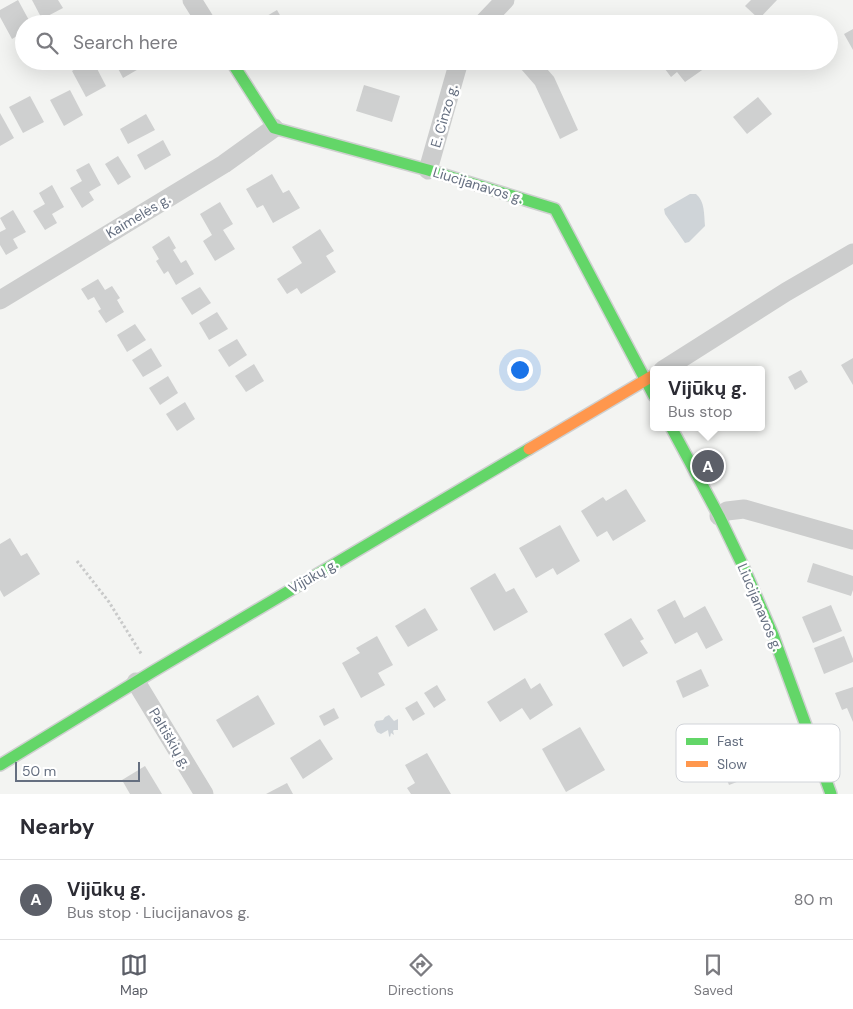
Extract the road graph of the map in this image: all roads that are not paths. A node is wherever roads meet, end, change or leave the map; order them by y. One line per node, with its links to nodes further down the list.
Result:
1 (192, 0): 3 (street)
2 (505, 0): 4 (street)
3 (201, 15)
4 (491, 15)
5 (237, 70): 7 (street)
6 (456, 70): 8 (street, E. Cinzo g.)
7 (274, 128): 8 (street, Liucijanavos g.); 10 (street, Kaimelės g.)
8 (428, 170): 12 (street, Liucijanavos g.)
9 (853, 253): 11 (street)
10 (0, 300)
11 (669, 366)
12 (650, 378): 16 (street, Vijūkų g.)
13 (673, 431): 14 (street, Liucijanavos g.)
14 (719, 516): 15 (street); 17 (street, Liucijanavos g.)
15 (853, 540)
16 (136, 682): 18 (street, Vijūkų g.); 20 (street, Paltiškių g.)
17 (805, 724)
18 (0, 765)
19 (827, 782): 21 (street, Liucijanavos g.)
20 (204, 794)
21 (831, 794)

